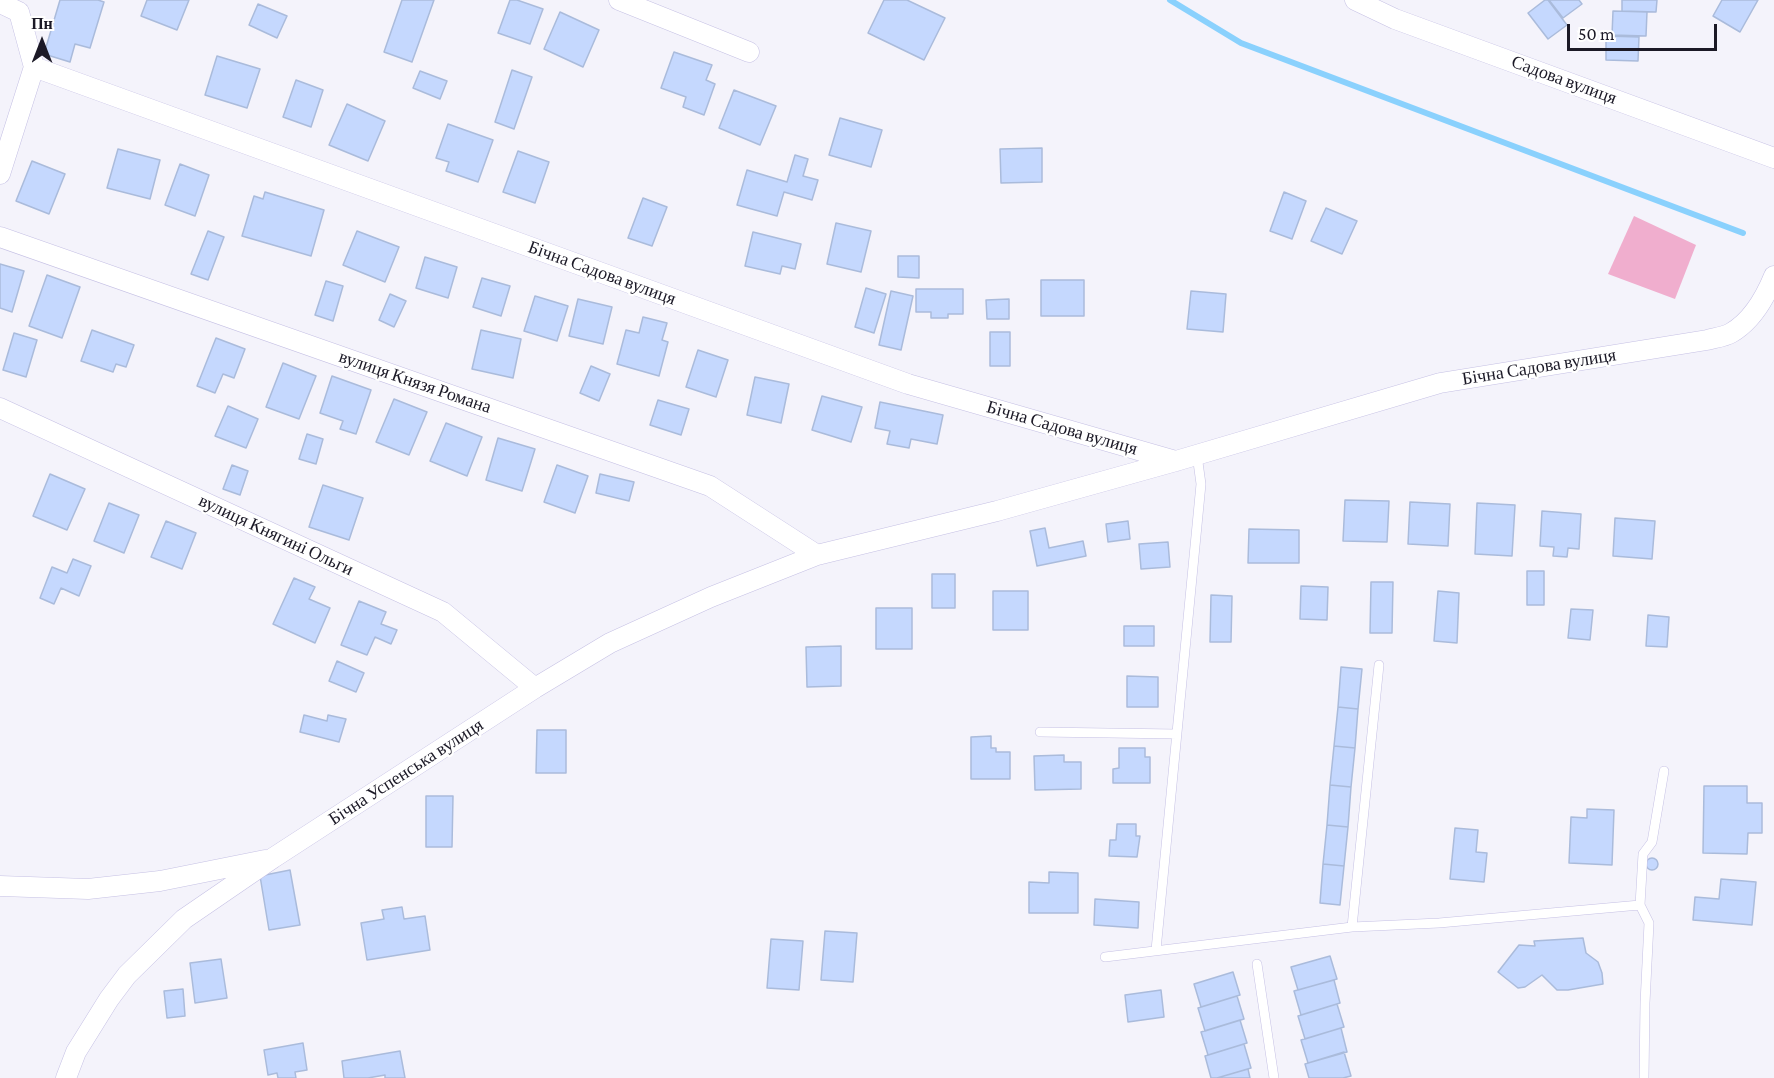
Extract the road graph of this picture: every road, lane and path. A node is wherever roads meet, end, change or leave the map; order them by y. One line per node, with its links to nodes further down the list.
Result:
1 (619, 0): 5 (street)
2 (1355, 0): 7 (street, Садова вулиця)
3 (0, 3): 4 (street)
4 (22, 6): 6 (street)
5 (749, 52)
6 (34, 67): 8 (street); 13 (street, Бічна Садова вулиця)
7 (1774, 158)
8 (0, 174)
9 (0, 237): 14 (street, вулиця Князя Романа)
10 (1774, 276): 12 (street, Бічна Садова вулиця)
11 (0, 408): 16 (street, вулиця Княгині Ольги)
12 (1197, 455): 13 (street, Бічна Садова вулиця); 18 (lane)
13 (1176, 461): 14 (street, Бічна Садова вулиця)
14 (817, 555): 16 (street, Бічна Успенська вулиця)
15 (1379, 665): 23 (lane)
16 (536, 688): 20 (street, Бічна Успенська вулиця)
17 (1040, 732): 18 (lane)
18 (1177, 734): 24 (lane)
19 (1664, 771): 22 (lane)
20 (273, 858): 21 (street); 27 (street, Бічна Успенська вулиця)
21 (0, 886)
22 (1640, 905): 23 (lane); 29 (lane)
23 (1352, 927): 24 (lane)
24 (1156, 950): 25 (lane)
25 (1105, 957)
26 (1257, 964): 28 (lane)
27 (66, 1078)
28 (1274, 1078)
29 (1644, 1078)

